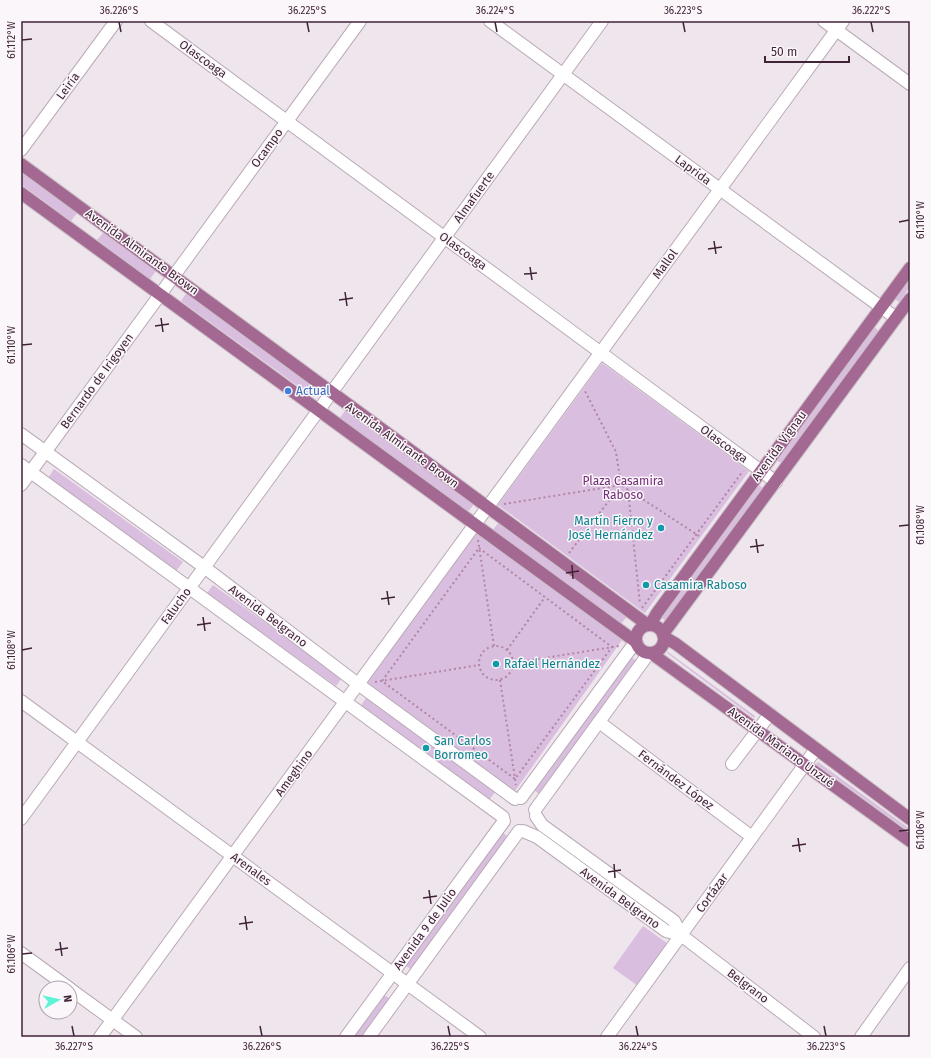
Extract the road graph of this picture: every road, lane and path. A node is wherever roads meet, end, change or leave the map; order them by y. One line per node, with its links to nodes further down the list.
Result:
1 (116, 21): 11 (street, Leiría)
2 (151, 21): 10 (street, Olascoaga)
3 (360, 21): 10 (street, Ocampo)
4 (490, 21): 8 (street, Laprida)
5 (602, 21): 8 (street, Almafuerte)
6 (824, 21): 7 (street)
7 (840, 26): 9 (street); 13 (street, Mallol)
8 (563, 74): 13 (street, Laprida); 15 (street, Almafuerte)
9 (910, 84)
10 (286, 121): 15 (street, Olascoaga); 17 (street, Ocampo)
11 (21, 150)
12 (21, 164): 17 (main road, Avenida Almirante Brown)
13 (720, 189): 20 (street, Laprida); 22 (street, Mallol)
14 (21, 193): 18 (main road, Avenida Almirante Brown)
15 (444, 237): 22 (street, Olascoaga); 24 (street, Almafuerte)
16 (910, 268): 20 (main road, Avenida Vignau)
17 (174, 276): 18 (street, Bernardo de Irigoyen); 24 (main road, Avenida Almirante Brown)
18 (160, 294): 25 (main road, Avenida Almirante Brown); 27 (street, Bernardo de Irigoyen)
19 (910, 299): 21 (main road, Avenida Vignau)
20 (881, 307): 21 (street, Laprida); 30 (main road, Avenida Vignau)
21 (896, 318): 31 (main road, Avenida Vignau)
22 (601, 353): 23 (street, Mallol); 28 (street, Olascoaga)
23 (580, 381): 33 (path); 35 (street, Mallol)
24 (331, 393): 25 (street, Falucho); 35 (main road, Avenida Almirante Brown)
25 (319, 410): 36 (main road, Avenida Almirante Brown); 41 (street, Falucho)
26 (21, 434): 27 (street, Avenida Belgrano)
27 (45, 452): 29 (street, Bernardo de Irigoyen); 41 (street, Avenida Belgrano)
28 (750, 462): 30 (street, Olascoaga); 37 (path)
29 (26, 468): 32 (street, Bernardo de Irigoyen); 42 (street, Avenida Belgrano)
30 (761, 471): 31 (street, Olascoaga); 38 (main road, Avenida Vignau)
31 (776, 482): 45 (main road, Avenida Vignau)
32 (21, 485)
33 (621, 485): 34 (path); 35 (path); 40 (path)
34 (628, 490): 37 (path); 37 (path)
35 (487, 508): 36 (street, Ameghino); 40 (main road, Avenida Almirante Brown)
36 (475, 524): 39 (path); 46 (main road, Avenida Almirante Brown); 55 (street, Ameghino)
37 (696, 534): 38 (path)
38 (709, 543): 44 (main road, Avenida Vignau)
39 (479, 548): 43 (path); 47 (path); 53 (path)
40 (562, 562): 44 (main road, Avenida Almirante Brown)
41 (204, 567): 42 (street, Falucho); 55 (street, Avenida Belgrano)
42 (189, 588): 57 (street, Avenida Belgrano); 61 (street, Falucho)
43 (545, 597): 48 (path); 49 (path)
44 (649, 625): 45 (main road); 46 (main road)
45 (663, 636): 50 (main road); 58 (main road, Avenida Mariano Unzué)
46 (637, 643): 48 (path); 50 (main road); 66 (street)
47 (494, 646): 49 (path); 52 (path)
48 (612, 647): 51 (path); 65 (path)
49 (507, 650): 51 (path)
50 (650, 653): 59 (street); 60 (main road, Avenida Mariano Unzué)
51 (513, 663): 54 (path)
52 (479, 665): 53 (path); 54 (path)
53 (382, 680): 55 (path); 65 (path)
54 (500, 680): 65 (path)
55 (358, 684): 57 (street, Ameghino); 66 (street, Avenida Belgrano)
56 (21, 701): 61 (street, Arenales)
57 (345, 702): 69 (street, Avenida Belgrano); 74 (street, Ameghino)
58 (770, 714): 60 (street); 62 (main road, Avenida Mariano Unzué)
59 (600, 722): 67 (street); 72 (street, Fernández López)
60 (757, 730): 63 (street); 64 (main road, Avenida Mariano Unzué)
61 (77, 742): 68 (street, Falucho); 74 (street, Arenales)
62 (816, 748): 64 (street, Cortázar); 70 (main road, Avenida Mariano Unzué)
63 (732, 764)
64 (804, 764): 72 (street, Cortázar); 73 (main road, Avenida Mariano Unzué)
65 (515, 779): 66 (path)
66 (518, 798): 67 (street); 69 (street)
67 (535, 813): 71 (street); 75 (street, Avenida Belgrano)
68 (21, 819)
69 (504, 819): 71 (street); 80 (street, Avenida 9 de Julio)
70 (910, 819)
71 (521, 831): 76 (street, Avenida Belgrano); 82 (street, Avenida 9 de Julio)
72 (752, 837): 77 (street, Cortázar)
73 (910, 841)
74 (233, 856): 80 (street, Arenales); 84 (street, Ameghino)
75 (606, 872): 76 (street); 77 (street, Avenida Belgrano)
76 (598, 882): 77 (street, Avenida Belgrano)
77 (681, 935): 90 (street, Cortázar); 91 (street, Belgrano)
78 (21, 953): 81 (street)
79 (910, 968): 92 (street)
80 (393, 973): 82 (street, Arenales); 87 (street, Avenida 9 de Julio)
81 (59, 980)
82 (408, 984): 88 (street, Avenida 9 de Julio); 89 (street, Arenales)
83 (78, 994): 84 (street)
84 (113, 1020): 85 (street, Ameghino); 86 (street)
85 (100, 1037)
86 (136, 1037)
87 (346, 1037)
88 (369, 1037)
89 (480, 1037)
90 (607, 1037)
91 (814, 1037)
92 (861, 1037)

